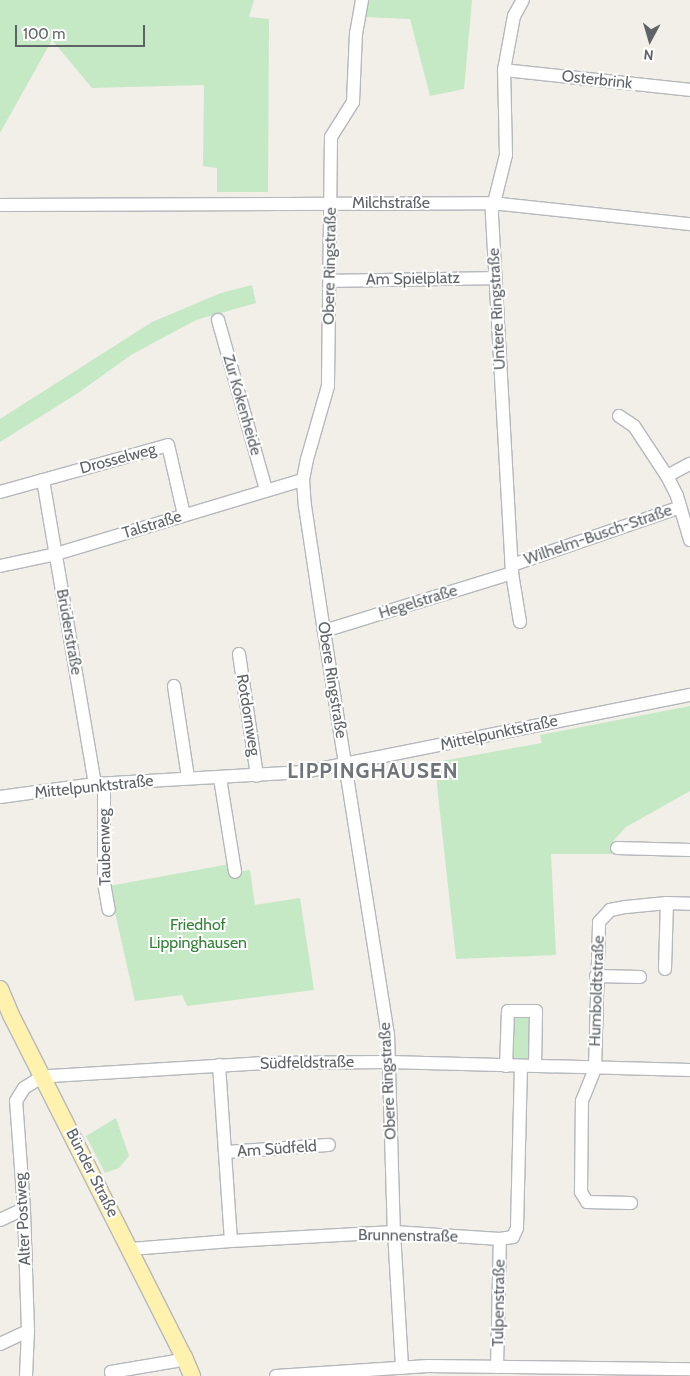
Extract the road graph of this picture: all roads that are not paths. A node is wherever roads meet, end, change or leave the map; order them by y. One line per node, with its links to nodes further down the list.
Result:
1 (362, 0): 5 (street, Obere Ringstraße)
2 (523, 0): 3 (street, Untere Ringstraße)
3 (504, 70): 4 (street, Osterbrink); 6 (street, Untere Ringstraße)
4 (690, 90)
5 (331, 203): 6 (street, Milchstraße); 7 (street, Milchstraße); 10 (street, Obere Ringstraße)
6 (492, 203): 8 (street, Milchstraße); 9 (street, Untere Ringstraße)
7 (0, 205)
8 (690, 224)
9 (495, 278): 10 (street, Am Spielplatz); 24 (street, Untere Ringstraße)
10 (330, 281): 16 (street, Obere Ringstraße)
11 (218, 320): 17 (street, Zur Kokenheide)
12 (619, 416): 14 (street)
13 (690, 464): 14 (street)
14 (667, 476): 19 (street)
15 (43, 480): 18 (street, Drosselweg); 20 (street, Drosselweg); 22 (street, Brüderstraße)
16 (303, 480): 17 (street, Talstraße); 26 (street, Obere Ringstraße)
17 (266, 490): 20 (street, Talstraße)
18 (0, 492)
19 (680, 507): 21 (street, Wilhelm-Busch-Straße); 24 (street, Wilhelm-Busch-Straße)
20 (184, 515): 22 (street, Talstraße)
21 (690, 540)
22 (56, 554): 23 (street, Talstraße); 34 (street, Brüderstraße)
23 (0, 566)
24 (512, 569): 25 (street, Untere Ringstraße); 26 (street, Hegelstraße)
25 (520, 622)
26 (324, 631): 30 (street, Obere Ringstraße)
27 (239, 654): 31 (street, Rotdornweg)
28 (174, 686): 32 (street)
29 (690, 695): 30 (street, Mittelpunktstraße)
30 (346, 764): 31 (street, Mittelpunktstraße); 47 (street, Obere Ringstraße)
31 (257, 776): 33 (street, Mittelpunktstraße)
32 (188, 778): 33 (street, Mittelpunktstraße); 34 (street, Mittelpunktstraße)
33 (220, 778): 38 (street)
34 (100, 784): 35 (street, Mittelpunktstraße); 41 (street, Taubenweg)
35 (0, 797)
36 (617, 848): 37 (street)
37 (690, 850)
38 (235, 872)
39 (667, 903): 40 (street, Humboldtstraße); 42 (street); 43 (street, Humboldtstraße)
40 (690, 904)
41 (109, 910)
42 (665, 970)
43 (596, 976): 44 (street); 52 (street, Humboldtstraße)
44 (640, 978)
45 (0, 988): 46 (main road, Bünder Straße)
46 (6, 1018): 54 (main road, Bünder Straße)
47 (388, 1062): 48 (street, Südfeldstraße); 49 (street, Südfeldstraße); 60 (street, Obere Ringstraße)
48 (220, 1065): 54 (street, Südfeldstraße); 56 (street, Am Südfeld)
49 (506, 1066): 50 (street, Südfeldstraße); 51 (street)
50 (521, 1066): 51 (street, Südfeldstraße); 61 (street)
51 (535, 1066): 52 (street, Südfeldstraße)
52 (595, 1068): 53 (street, Südfeldstraße); 57 (street)
53 (690, 1070)
54 (44, 1078): 58 (street, Alter Postweg); 63 (main road, Bünder Straße)
55 (329, 1145): 56 (street, Am Südfeld)
56 (225, 1152): 62 (street, Am Südfeld)
57 (631, 1203)
58 (24, 1209): 59 (street); 64 (street, Alter Postweg)
59 (0, 1220)
60 (394, 1232): 61 (street, Brunnenstraße); 62 (street, Brunnenstraße); 67 (street, Obere Ringstraße)
61 (500, 1238): 68 (street, Tulpenstraße)
62 (231, 1241): 63 (street, Brunnenstraße)
63 (131, 1249): 66 (main road, Bünder Straße)
64 (28, 1331): 65 (street); 71 (street, Alter Postweg)
65 (0, 1344)
66 (184, 1357): 72 (street); 73 (main road, Bünder Straße); 74 (main road, Bünder Straße)
67 (402, 1368): 68 (street); 75 (street)
68 (497, 1368): 70 (street)
69 (690, 1369): 70 (street)
70 (526, 1372)
71 (26, 1376)
72 (112, 1376)
73 (192, 1376)
74 (203, 1376)
75 (276, 1376)

